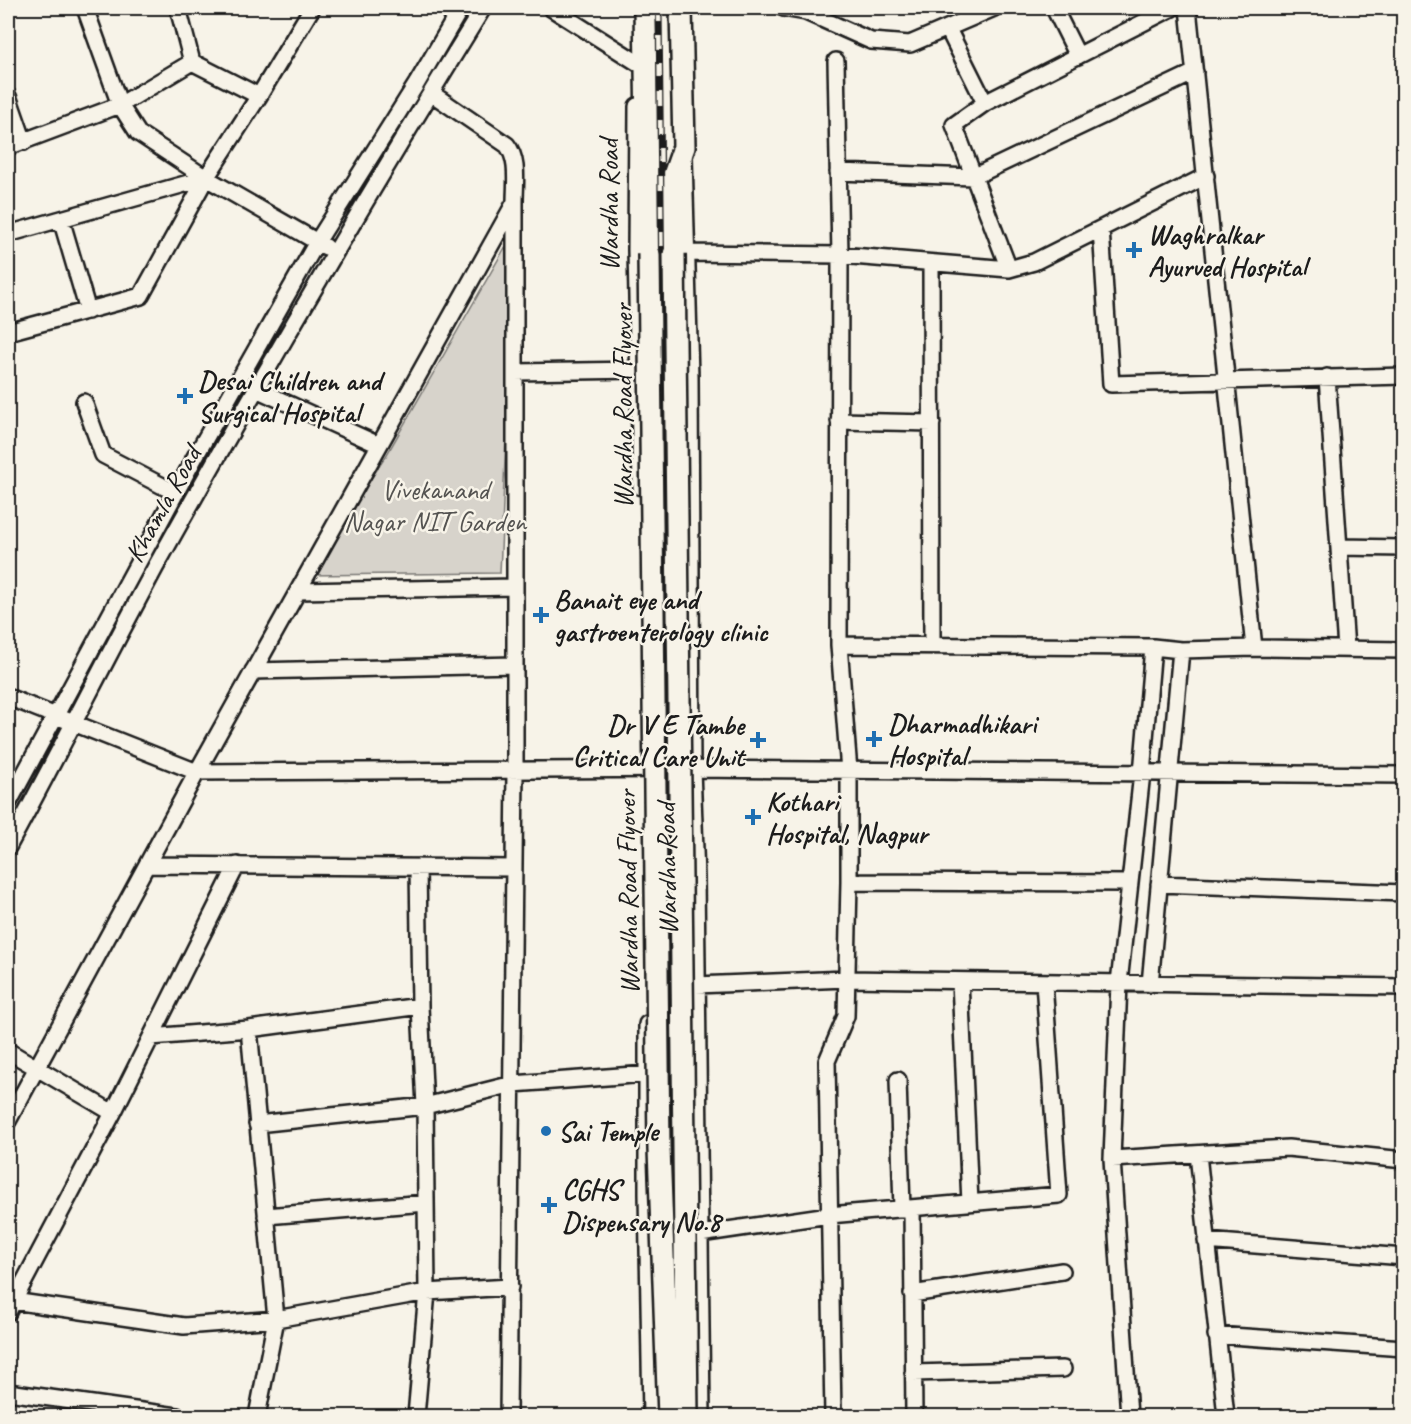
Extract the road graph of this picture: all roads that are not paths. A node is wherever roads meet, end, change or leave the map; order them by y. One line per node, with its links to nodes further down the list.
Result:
1 (85, 8): 26 (street)
2 (178, 8): 19 (street)
3 (312, 8): 24 (street)
4 (461, 8): 38 (street, Khamla Road)
5 (483, 8): 22 (street, Khamla Road)
6 (551, 8): 20 (street)
7 (638, 8): 20 (street, Wardha Road)
8 (681, 8): 29 (highway, Wardha Road)
9 (783, 8): 14 (street)
10 (994, 8): 16 (street)
11 (1054, 8): 17 (street)
12 (1172, 8): 17 (street)
13 (1188, 8): 21 (street)
14 (806, 10): 16 (street)
15 (646, 17): 137 (highway, Wardha Road Flyover, bridge)
16 (948, 30): 25 (street)
17 (1078, 56): 25 (street)
18 (836, 61): 30 (street)
19 (192, 62): 24 (street); 26 (street)
20 (638, 63): 46 (street, Wardha Road)
21 (1195, 72): 31 (street); 32 (street)
22 (431, 93): 34 (street); 39 (street, Khamla Road)
23 (8, 96): 27 (street)
24 (259, 96): 33 (street)
25 (985, 103): 32 (street)
26 (120, 105): 27 (street); 33 (street)
27 (24, 142): 28 (street)
28 (8, 147)
29 (684, 147): 40 (street, Wardha Road); 138 (highway, Wardha Road Flyover, bridge)
30 (838, 172): 32 (street); 41 (street)
31 (1206, 176): 36 (street); 50 (street)
32 (974, 177): 43 (street)
33 (206, 178): 35 (street); 38 (street); 44 (street)
34 (515, 202): 47 (street); 55 (street)
35 (61, 219): 37 (street); 44 (street)
36 (1101, 229): 43 (street); 50 (street)
37 (8, 234)
38 (317, 242): 39 (street); 56 (street, Khamla Road)
39 (336, 253): 51 (street, Khamla Road)
40 (688, 253): 41 (street); 73 (street, Wardha Road)
41 (840, 255): 42 (street); 53 (street)
42 (931, 263): 43 (street); 54 (street)
43 (1009, 269)
44 (88, 311): 45 (street)
45 (8, 332)
46 (639, 370): 47 (street); 75 (street, Wardha Road)
47 (515, 372): 59 (street)
48 (1404, 376): 49 (street)
49 (1327, 378): 50 (street); 57 (street)
50 (1227, 381): 64 (street)
51 (256, 389): 55 (street); 72 (street, Khamla Road)
52 (84, 402): 56 (street)
53 (839, 421): 54 (street); 61 (street)
54 (932, 423): 62 (street)
55 (380, 445): 60 (street)
56 (176, 493): 71 (street, Khamla Road)
57 (1339, 548): 58 (street); 65 (street)
58 (1404, 548)
59 (515, 587): 60 (street); 68 (street)
60 (298, 591): 69 (street)
61 (839, 645): 62 (street); 76 (street)
62 (932, 646): 63 (street)
63 (1153, 647): 66 (street); 78 (street)
64 (1254, 648): 65 (street); 66 (street)
65 (1346, 649): 67 (street)
66 (1181, 650): 79 (street)
67 (1404, 650)
68 (515, 665): 69 (street); 74 (street)
69 (253, 671): 77 (street)
70 (8, 697): 71 (street)
71 (55, 716): 72 (street); 81 (street, Khamla Road)
72 (75, 723): 77 (street); 82 (street, Khamla Road)
73 (692, 770): 75 (street); 76 (street); 96 (street, Wardha Road)
74 (515, 771): 75 (street); 77 (street); 86 (street)
75 (645, 771): 103 (street, Wardha Road)
76 (849, 771): 78 (street); 87 (street)
77 (197, 772): 83 (street)
78 (1145, 773): 79 (street); 88 (street)
79 (1167, 773): 80 (street); 89 (street)
80 (1404, 775)
81 (8, 804)
82 (8, 847)
83 (147, 865): 84 (street); 102 (street)
84 (237, 865): 85 (street); 100 (street)
85 (418, 867): 86 (street); 98 (street)
86 (514, 868): 105 (street)
87 (849, 882): 88 (street); 91 (street)
88 (1130, 883): 94 (street)
89 (1159, 884): 90 (street); 95 (street)
90 (1404, 893)
91 (846, 979): 92 (street); 96 (street); 116 (street)
92 (960, 981): 93 (street); 114 (street)
93 (1044, 982): 94 (street); 114 (street)
94 (1122, 983): 95 (street); 111 (street)
95 (1147, 984): 97 (street)
96 (696, 985): 118 (street, Wardha Road)
97 (1404, 987)
98 (420, 1006): 99 (street); 106 (street)
99 (249, 1029): 100 (street); 109 (street)
100 (151, 1037): 107 (street)
101 (8, 1051): 102 (street)
102 (37, 1066): 107 (street); 108 (street)
103 (647, 1074): 105 (street); 136 (street, Wardha Road)
104 (898, 1080): 115 (street)
105 (513, 1084): 106 (street); 122 (street)
106 (425, 1106): 109 (street); 113 (street)
107 (113, 1113): 125 (street)
108 (8, 1121)
109 (257, 1124): 117 (street)
110 (1198, 1154): 111 (street); 112 (street); 119 (street)
111 (1112, 1159): 142 (street)
112 (1404, 1160)
113 (426, 1203): 117 (street); 123 (street)
114 (970, 1203): 115 (street)
115 (907, 1209): 116 (street); 124 (street)
116 (830, 1215): 118 (street); 140 (street)
117 (266, 1216): 126 (street)
118 (700, 1234): 139 (street, Wardha Road)
119 (1206, 1241): 120 (street); 127 (street)
120 (1404, 1257)
121 (1062, 1271): 124 (street)
122 (510, 1287): 123 (street); 135 (street)
123 (427, 1292): 126 (street); 134 (street)
124 (912, 1294): 130 (street)
125 (10, 1306): 126 (street)
126 (276, 1319): 133 (street)
127 (1216, 1335): 128 (street); 143 (street)
128 (1404, 1348)
129 (1063, 1369): 130 (street)
130 (913, 1373): 141 (street)
131 (8, 1392): 132 (street)
132 (177, 1416)
133 (257, 1416)
134 (416, 1416)
135 (508, 1416)
136 (651, 1416)
137 (669, 1416)
138 (687, 1416)
139 (702, 1416)
140 (833, 1416)
141 (914, 1416)
142 (1129, 1416)
143 (1226, 1416)

